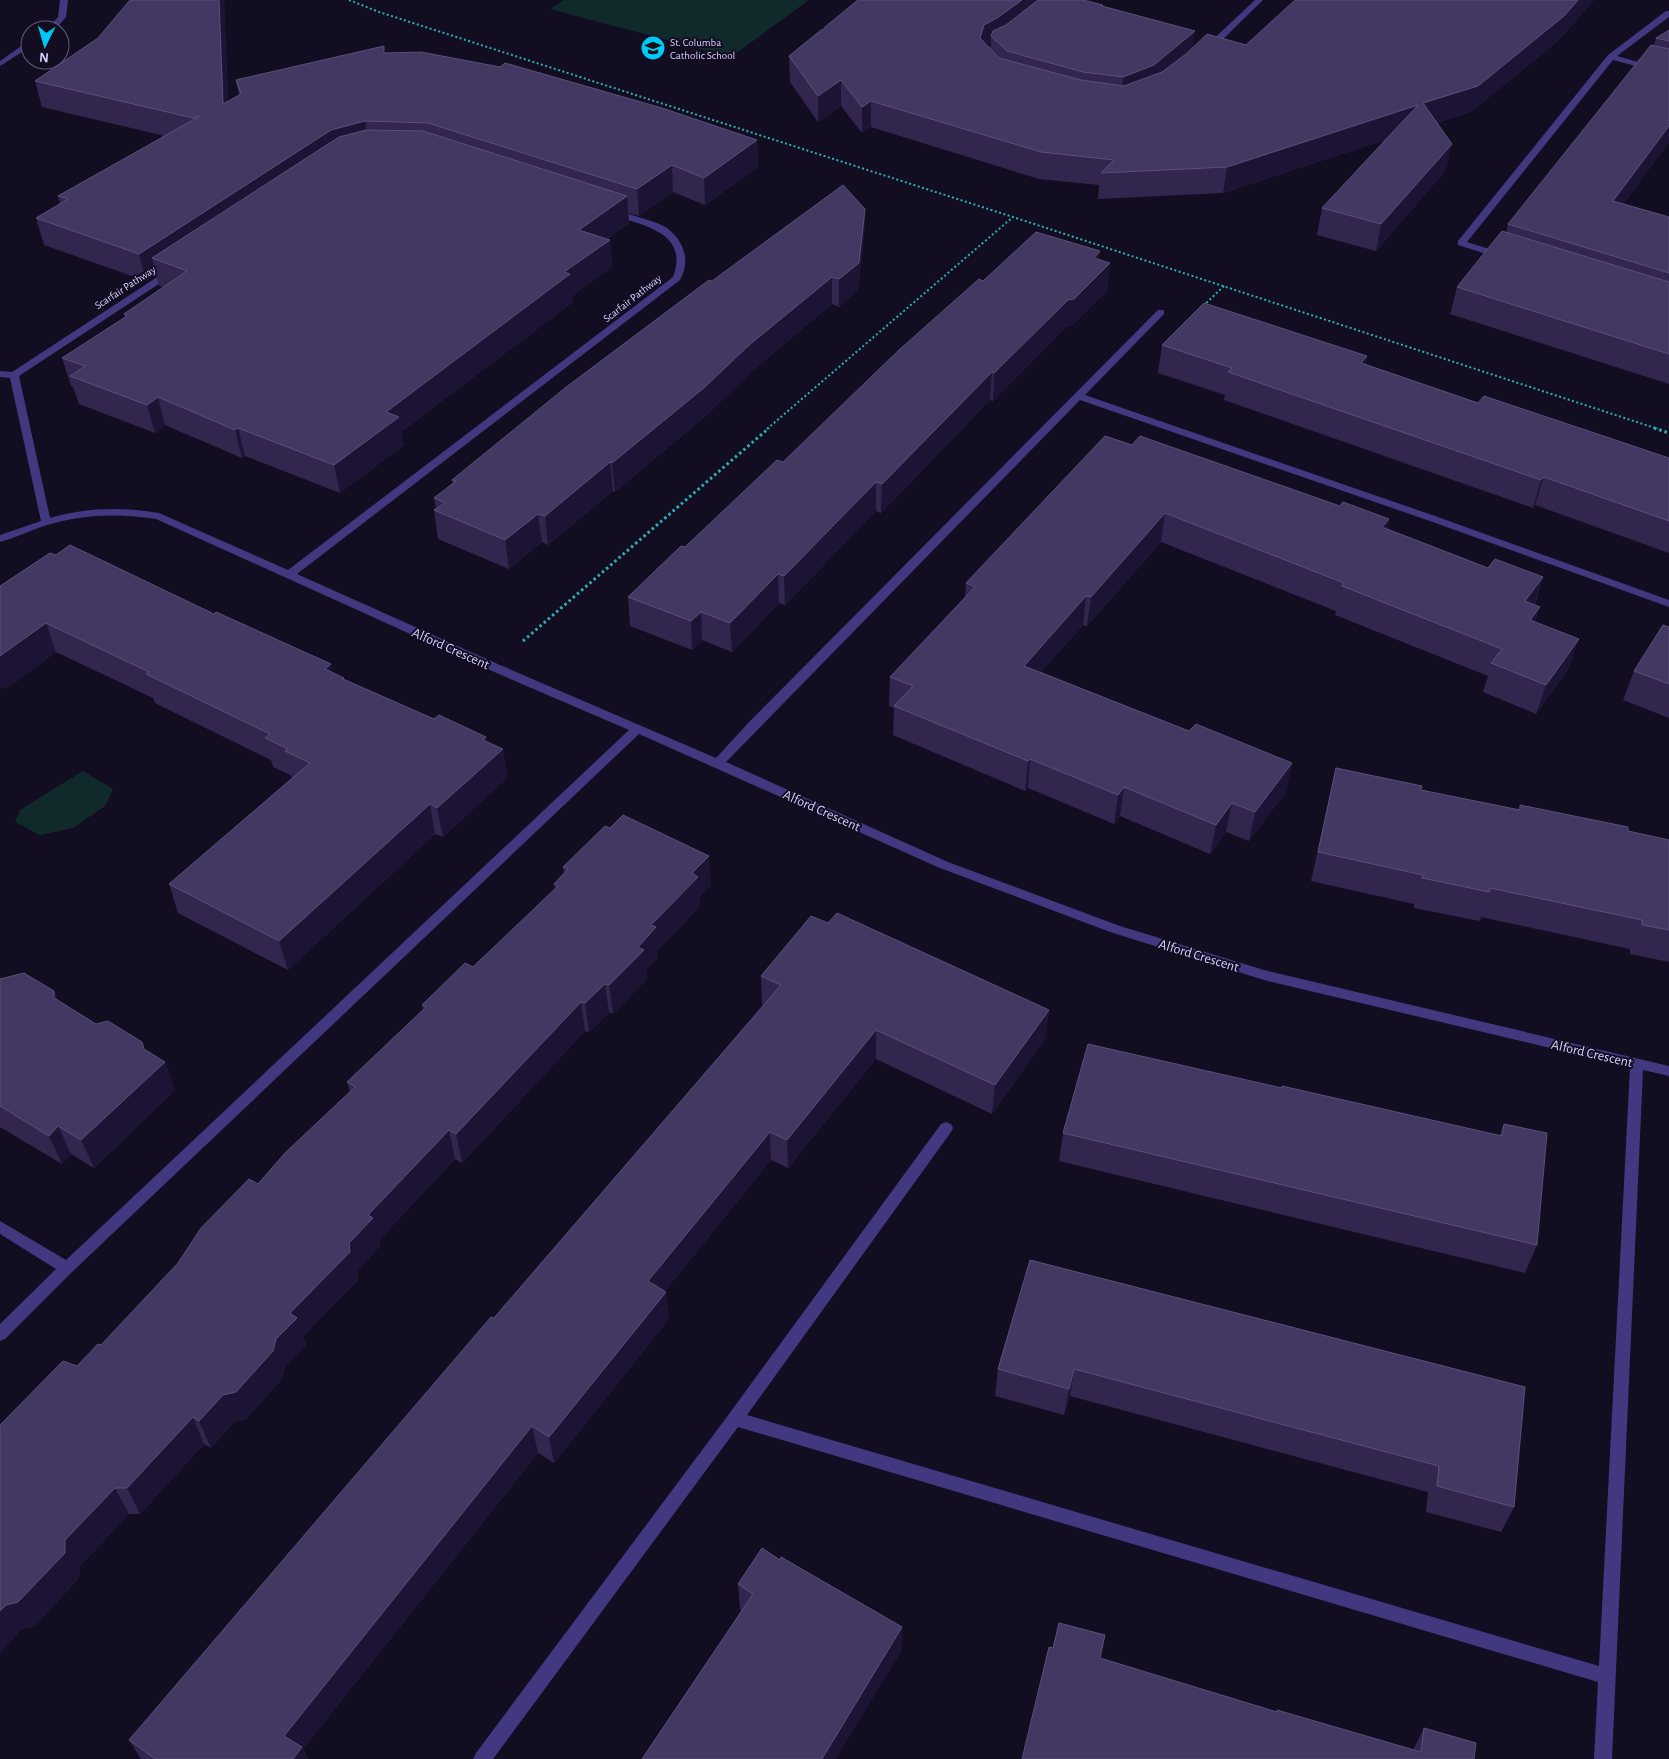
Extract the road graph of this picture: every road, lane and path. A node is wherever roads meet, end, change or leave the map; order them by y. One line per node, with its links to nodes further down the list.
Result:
1 (64, 0): 5 (street)
2 (349, 0): 12 (path)
3 (1259, 0): 7 (street)
4 (1669, 13): 8 (street)
5 (60, 20)
6 (20, 51): 9 (street)
7 (1199, 57)
8 (1611, 57): 10 (street); 13 (street)
9 (0, 64)
10 (1669, 73)
11 (606, 210): 22 (street, Scarfair Pathway)
12 (1013, 217): 19 (path); 24 (path)
13 (1508, 258)
14 (177, 268): 17 (street, Scarfair Pathway)
15 (1161, 312): 18 (street)
16 (0, 374): 17 (street)
17 (14, 375): 20 (street)
18 (1078, 396): 23 (street); 26 (street)
19 (1669, 433)
20 (46, 521): 21 (street, Alford Crescent); 22 (street, Alford Crescent)
21 (0, 539)
22 (289, 575): 24 (street, Alford Crescent)
23 (1669, 604)
24 (496, 668): 25 (street, Alford Crescent)
25 (636, 729): 26 (street, Alford Crescent); 31 (street)
26 (718, 764): 27 (street, Alford Crescent)
27 (1637, 1064): 28 (street, Alford Crescent); 34 (street)
28 (1669, 1071)
29 (946, 1128): 33 (street)
30 (0, 1227): 31 (street)
31 (66, 1268): 32 (street)
32 (0, 1334)
33 (734, 1420): 34 (street); 35 (street)
34 (1606, 1676): 36 (street)
35 (482, 1759)
36 (1603, 1759)

